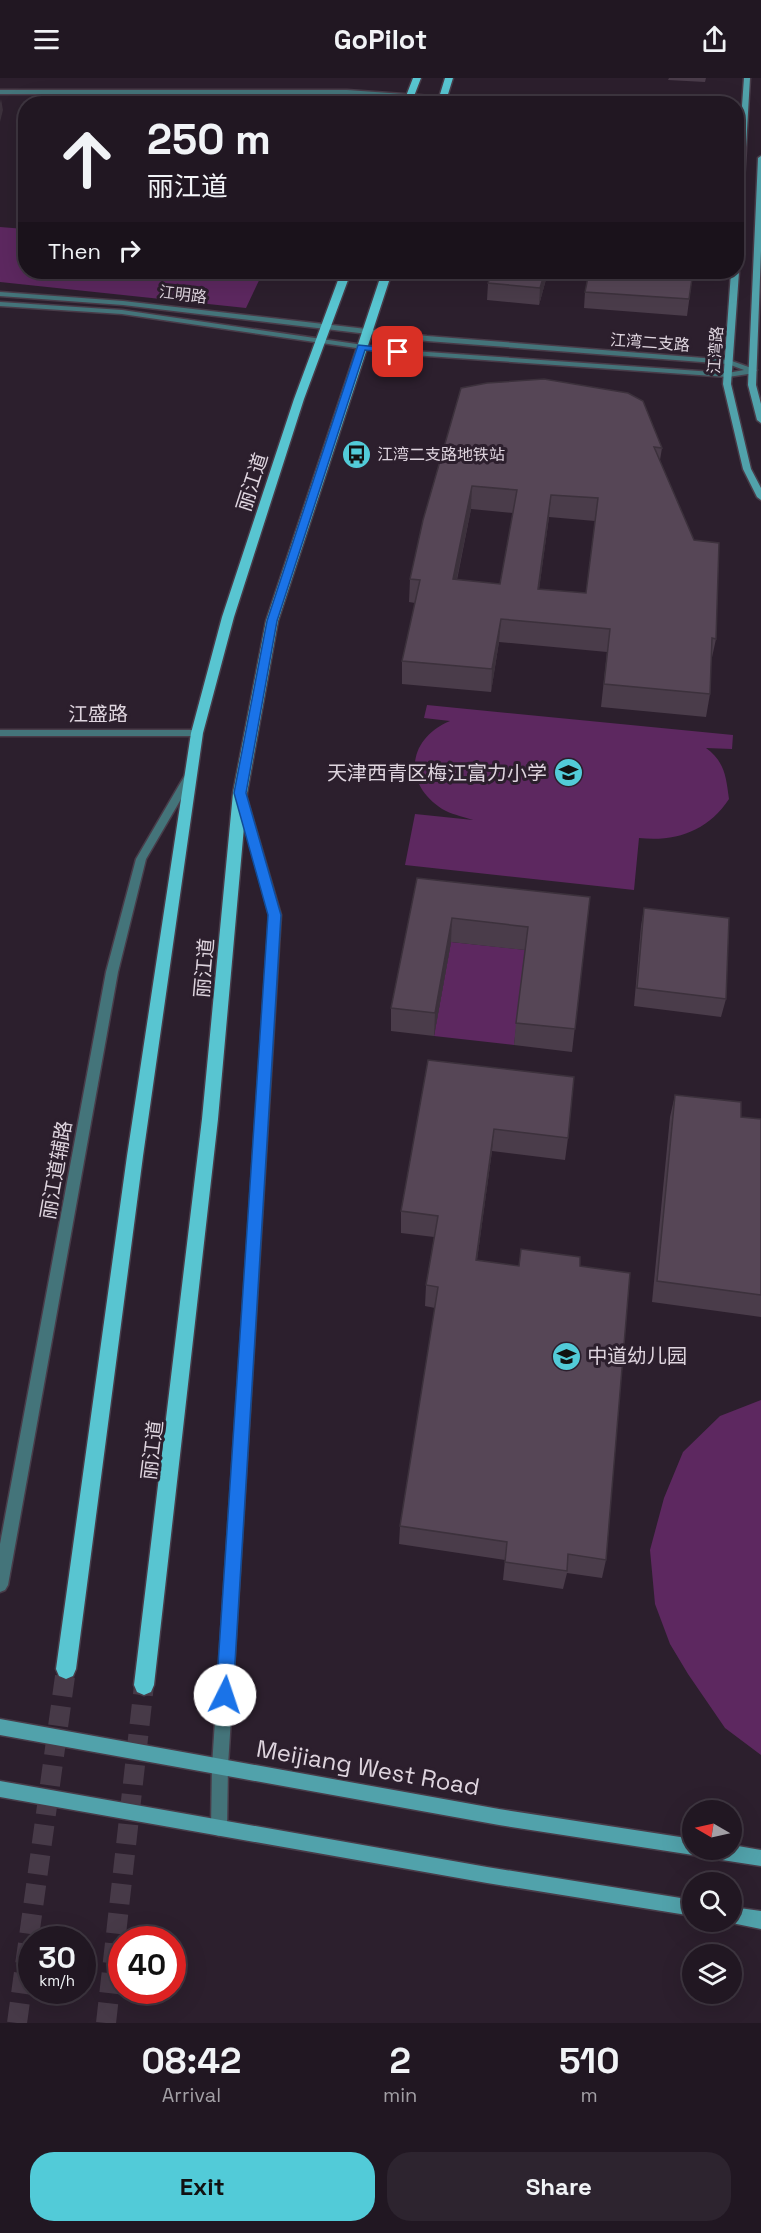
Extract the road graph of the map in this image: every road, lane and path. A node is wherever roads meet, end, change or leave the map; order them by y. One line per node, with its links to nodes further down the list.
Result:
1 (417, 78): 5 (main road)
2 (449, 78): 7 (main road)
3 (747, 78): 8 (main road)
4 (0, 93): 5 (street)
5 (411, 94): 6 (street)
6 (421, 96)
7 (443, 96)
8 (745, 117): 9 (main road)
9 (744, 132)
10 (761, 158): 20 (main road)
11 (343, 279): 17 (main road, 丽江道)
12 (385, 279): 16 (main road, 丽江道)
13 (735, 279): 19 (main road, 江湾路)
14 (0, 294): 17 (street, 江明路)
15 (0, 304): 17 (street, 江明路)
16 (367, 332): 17 (street, 江湾二支路); 18 (main road, 丽江道); 19 (street, 江湾二支路)
17 (323, 335): 18 (street, 江湾二支路); 25 (main road, 丽江道)
18 (362, 347): 21 (street, 江湾二支路); 27 (main road, 丽江道)
19 (729, 362): 20 (street, 江湾二支路); 21 (main road, 江湾路)
20 (753, 370): 21 (street, 江湾二支路); 22 (main road)
21 (728, 375): 23 (main road, 江湾路)
22 (761, 420)
23 (761, 497)
24 (0, 733): 25 (street, 江盛路)
25 (197, 733): 26 (main road, 丽江道)
26 (190, 775): 28 (street, 丽江道辅路); 29 (main road, 丽江道)
27 (240, 793): 30 (main road, 丽江道); 32 (street)
28 (0, 1585)
29 (66, 1669)
30 (144, 1685)
31 (0, 1727): 32 (main road, Meijiang West Road)
32 (220, 1766): 34 (street); 35 (main road, Meijiang West Road)
33 (0, 1789): 34 (main road)
34 (219, 1828): 38 (main road)
35 (682, 1845)
36 (742, 1855): 37 (main road)
37 (761, 1858)
38 (682, 1906)
39 (742, 1917): 40 (main road)
40 (761, 1920)

